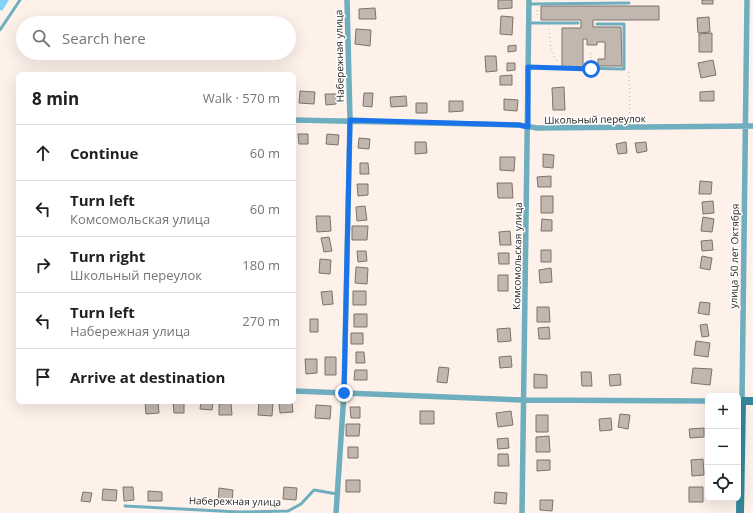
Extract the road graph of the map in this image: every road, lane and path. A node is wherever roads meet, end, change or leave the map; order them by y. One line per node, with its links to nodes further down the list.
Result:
1 (20, 0): 14 (lane)
2 (347, 0): 21 (street, Набережная улица)
3 (747, 0): 7 (street, улица 50 лет Октября)
4 (529, 2): 6 (lane); 9 (street, Комсомольская улица)
5 (629, 3): 6 (lane)
6 (537, 4): 10 (path)
7 (746, 12): 8 (lane); 23 (street, улица 50 лет Октября)
8 (753, 12)
9 (529, 23): 10 (lane); 16 (street, Комсомольская улица)
10 (538, 23): 11 (lane)
11 (548, 23): 12 (lane); 17 (path)
12 (578, 23)
13 (597, 24): 19 (lane)
14 (0, 30)
15 (591, 50): 18 (path)
16 (528, 67): 17 (lane); 25 (street, Комсомольская улица)
17 (559, 68): 18 (lane)
18 (591, 69): 19 (lane)
19 (624, 69): 22 (path)
20 (296, 120): 21 (street, Школьный переулок)
21 (350, 120): 25 (street, Школьный переулок); 27 (street, Набережная улица)
22 (630, 124)
23 (745, 126): 24 (street, Школьный переулок); 25 (street, Школьный переулок); 28 (street, улица 50 лет Октября)
24 (753, 126)
25 (528, 127): 29 (street, Комсомольская улица)
26 (296, 391): 27 (street)
27 (344, 393): 29 (street); 34 (street, Набережная улица)
28 (740, 393)
29 (523, 400): 30 (street); 37 (street, Комсомольская улица)
30 (705, 401)
31 (741, 401): 32 (street)
32 (753, 401)
33 (740, 429): 38 (street, улица 50 лет Октября)
34 (337, 494): 35 (lane, Набережная улица); 36 (street, Набережная улица)
35 (125, 506)
36 (336, 513)
37 (522, 513)
38 (740, 513)

